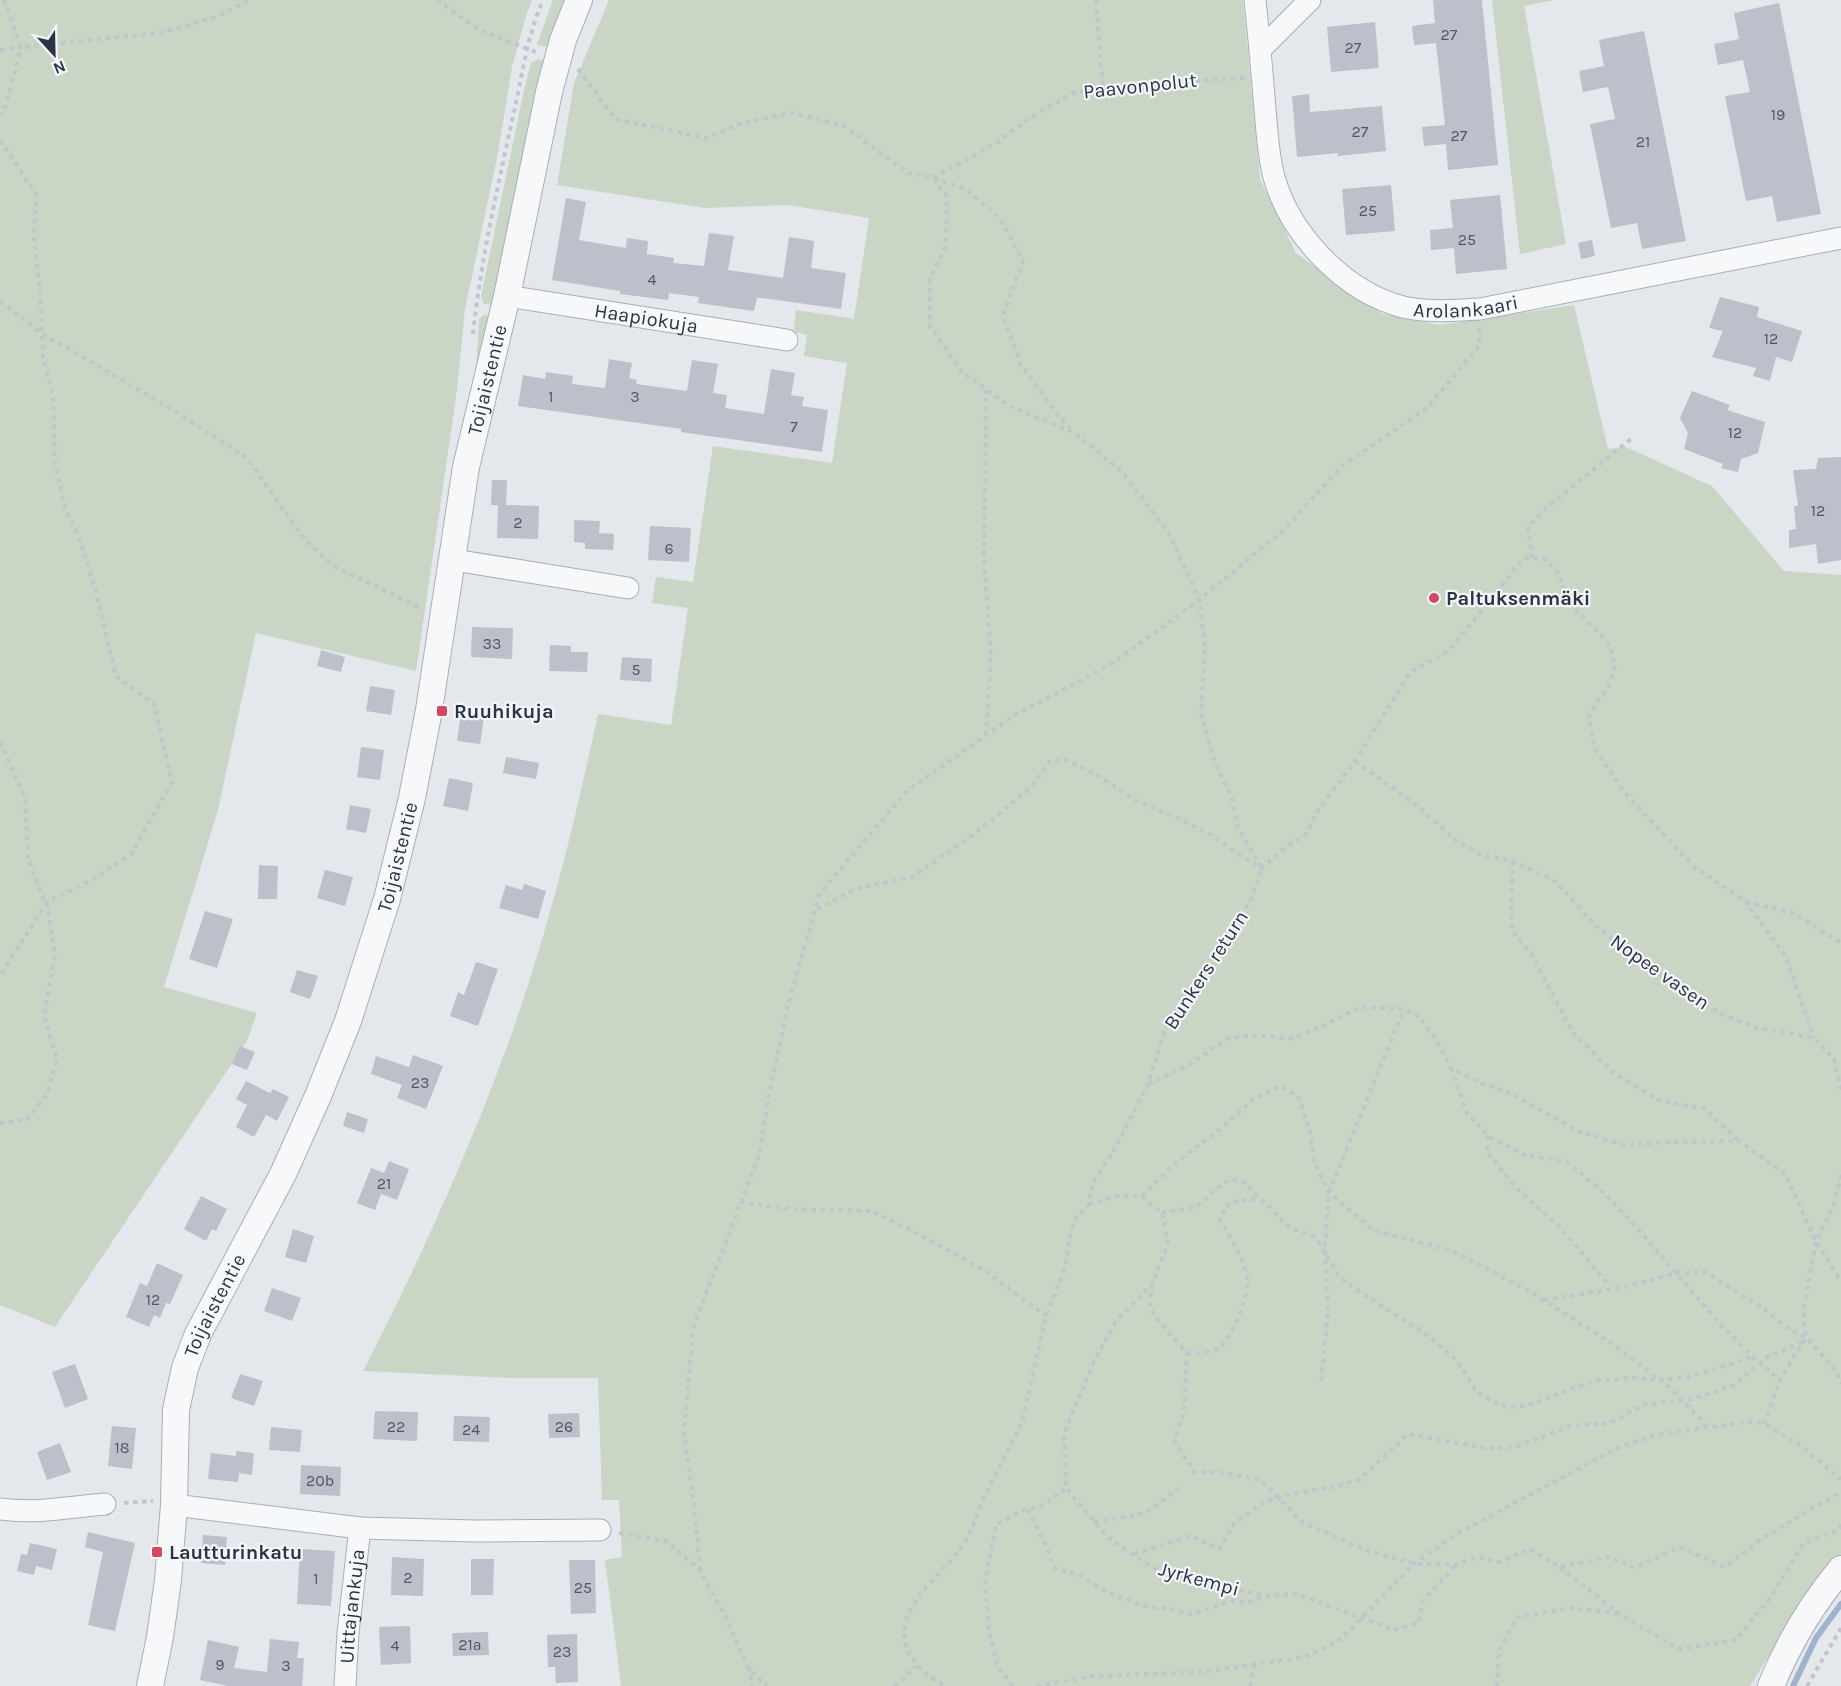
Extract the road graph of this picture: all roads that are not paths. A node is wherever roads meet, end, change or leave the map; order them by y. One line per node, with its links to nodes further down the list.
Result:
1 (579, 0): 6 (street, Toijaistentie)
2 (1256, 0): 4 (street, Arolankaari)
3 (1310, 0): 4 (street)
4 (1260, 50): 5 (street, Arolankaari)
5 (1841, 238)
6 (507, 296): 7 (street, Haapiokuja); 8 (street, Toijaistentie)
7 (787, 340)
8 (454, 560): 9 (street); 10 (street, Toijaistentie)
9 (628, 588)
10 (167, 1503): 13 (street); 16 (street, Toijaistentie)
11 (105, 1504): 12 (street)
12 (0, 1509)
13 (360, 1528): 14 (street); 17 (street, Uittajankuja)
14 (600, 1530)
15 (1841, 1569): 18 (street)
16 (150, 1686)
17 (345, 1686)
18 (1771, 1686)

